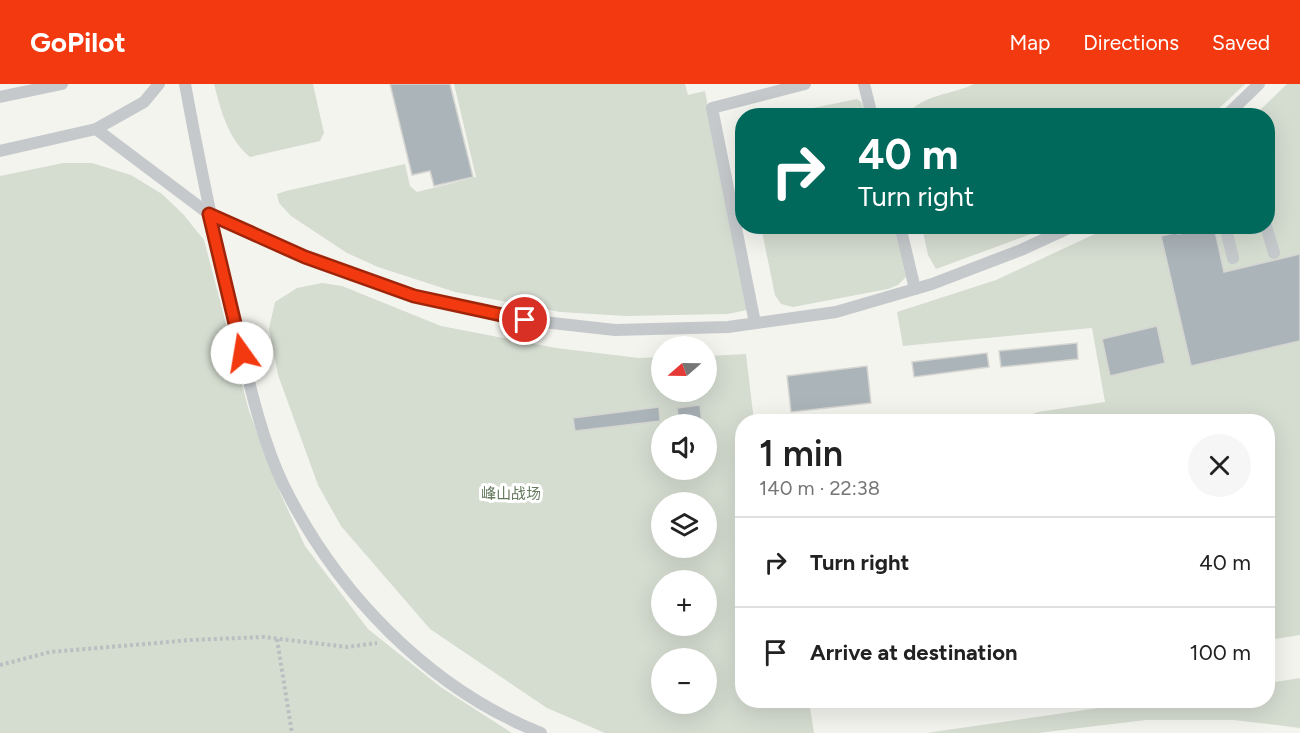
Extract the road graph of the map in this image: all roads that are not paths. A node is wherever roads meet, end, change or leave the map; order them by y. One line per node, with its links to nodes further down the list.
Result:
1 (62, 84): 7 (lane)
2 (159, 84): 10 (lane)
3 (185, 84): 12 (lane)
4 (805, 84): 13 (lane)
5 (864, 84): 8 (lane)
6 (1259, 84): 9 (lane)
7 (0, 98)
8 (870, 108)
9 (1234, 108)
10 (96, 129): 11 (lane); 12 (lane)
11 (0, 151)
12 (209, 214): 22 (lane); 23 (lane)
13 (735, 224)
14 (737, 234): 22 (lane)
15 (902, 234): 21 (lane)
16 (1056, 234): 21 (lane)
17 (1227, 234): 20 (lane)
18 (1268, 234): 19 (lane)
19 (1274, 253)
20 (1233, 258)
21 (915, 289): 22 (lane)
22 (755, 324)
23 (541, 733)

